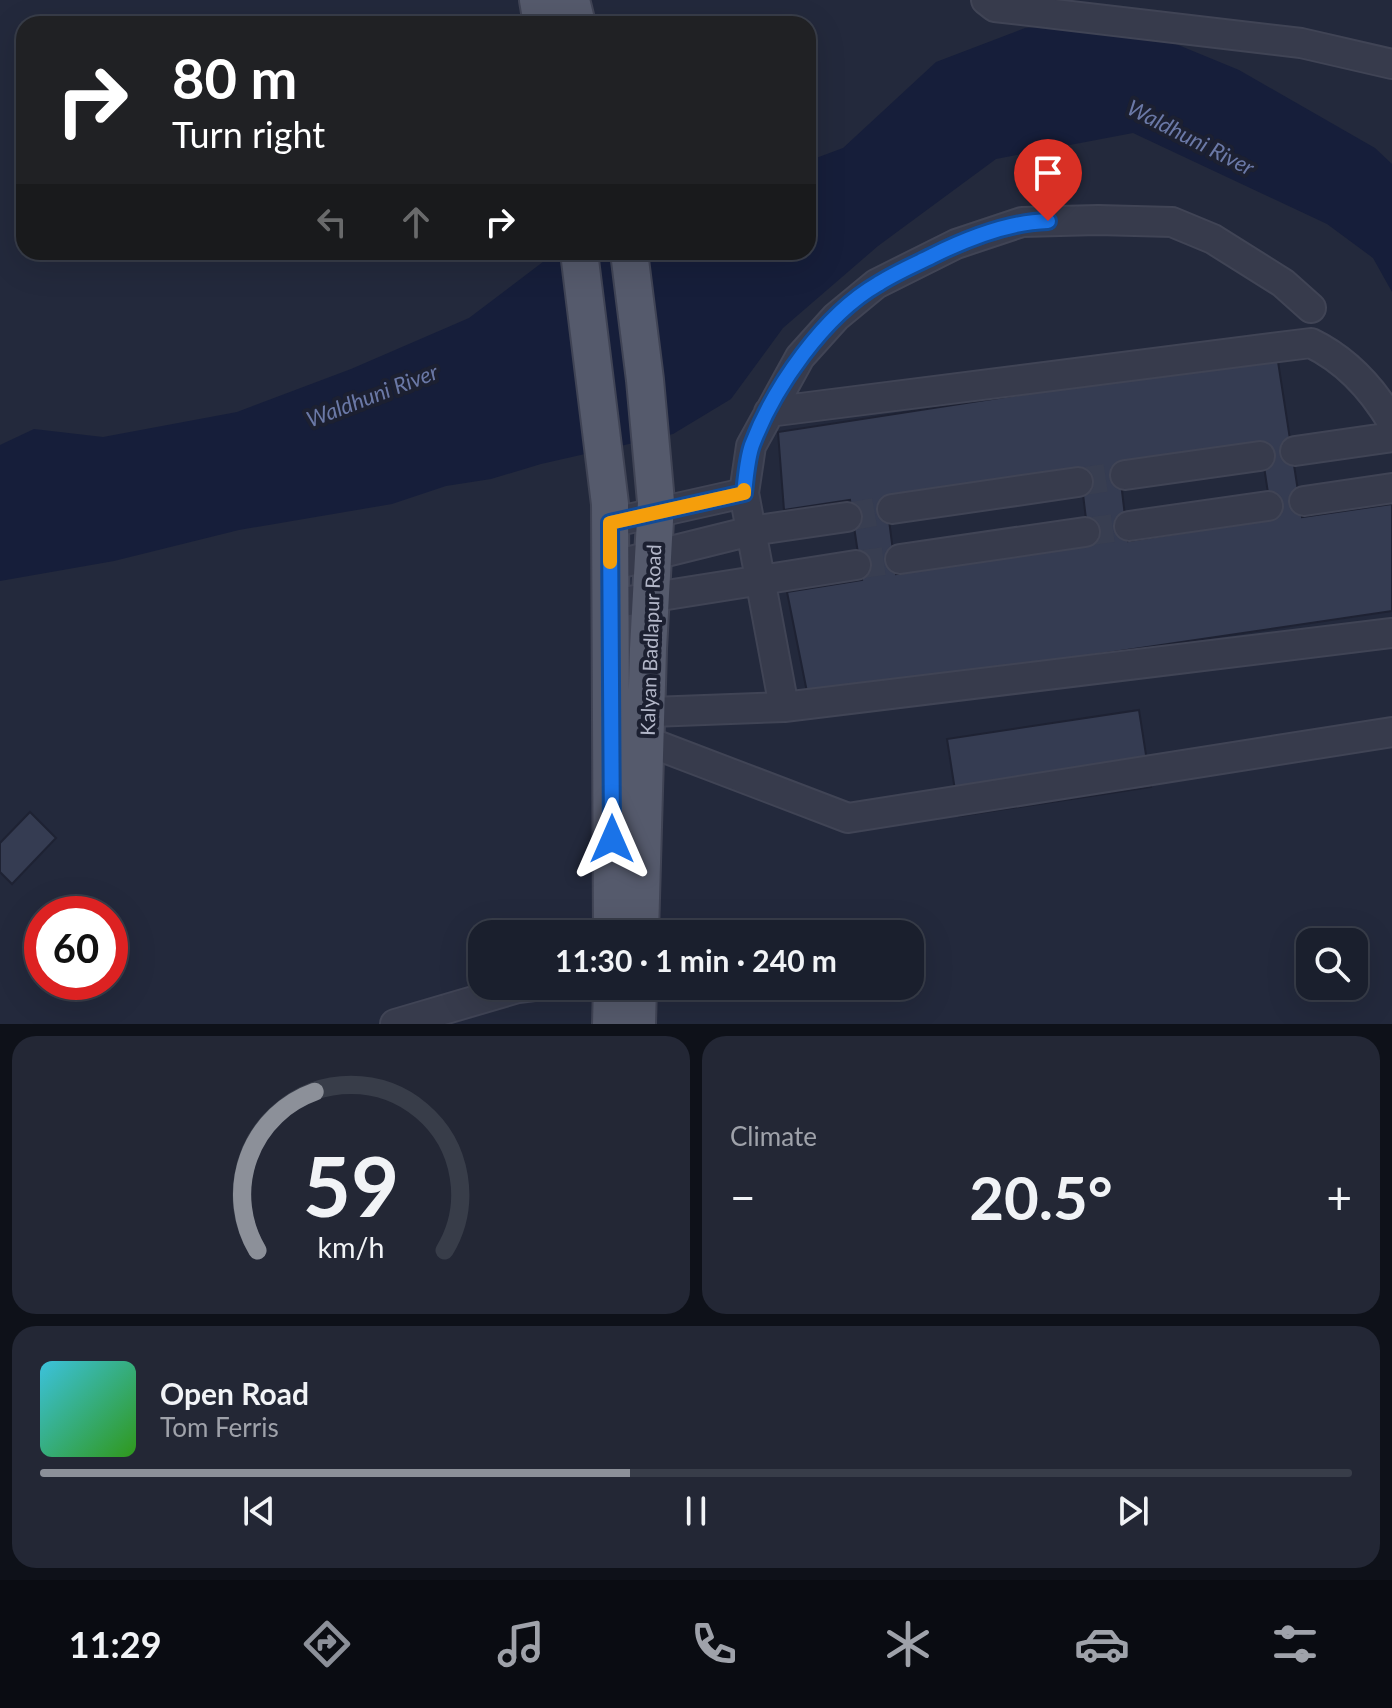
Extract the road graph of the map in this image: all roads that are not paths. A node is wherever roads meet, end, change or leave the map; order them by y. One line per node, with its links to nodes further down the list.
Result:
1 (986, 0): 2 (street)
2 (1392, 64)
3 (580, 260): 19 (main road, Kalyan Badlapur Road)
4 (630, 260): 17 (main road, Kalyan Badlapur Road)
5 (1311, 308): 6 (street)
6 (769, 412): 7 (street); 14 (street)
7 (1392, 422)
8 (1392, 437): 9 (street)
9 (1295, 451)
10 (1260, 456): 11 (street)
11 (1125, 475)
12 (1078, 482): 18 (street)
13 (1392, 488): 15 (street)
14 (744, 493): 17 (street); 22 (street)
15 (1304, 501)
16 (1268, 506): 21 (street)
17 (656, 507): 19 (street); 24 (main road, Kalyan Badlapur Road)
18 (892, 509)
19 (610, 513): 27 (main road, Kalyan Badlapur Road)
20 (847, 517): 22 (street)
21 (1129, 526)
22 (751, 531): 24 (street); 28 (street)
23 (1085, 532): 25 (street)
24 (653, 554): 27 (street); 29 (main road, Kalyan Badlapur Road)
25 (900, 559)
26 (856, 565): 28 (street)
27 (610, 566): 30 (main road, Kalyan Badlapur Road)
28 (760, 578): 29 (street); 32 (street)
29 (652, 596): 30 (street); 33 (main road, Kalyan Badlapur Road)
30 (610, 604): 33 (main road, Kalyan Badlapur Road)
31 (1392, 633): 32 (street)
32 (784, 707): 33 (street)
33 (634, 722): 34 (street); 35 (main road, Kalyan Badlapur Road); 36 (main road, Kalyan Badlapur Road)
34 (1392, 732)
35 (613, 920)
36 (640, 920)
37 (477, 1000): 40 (street)
38 (612, 1000): 41 (main road)
39 (638, 1000): 42 (main road)
40 (395, 1024)
41 (611, 1024)
42 (637, 1024)

